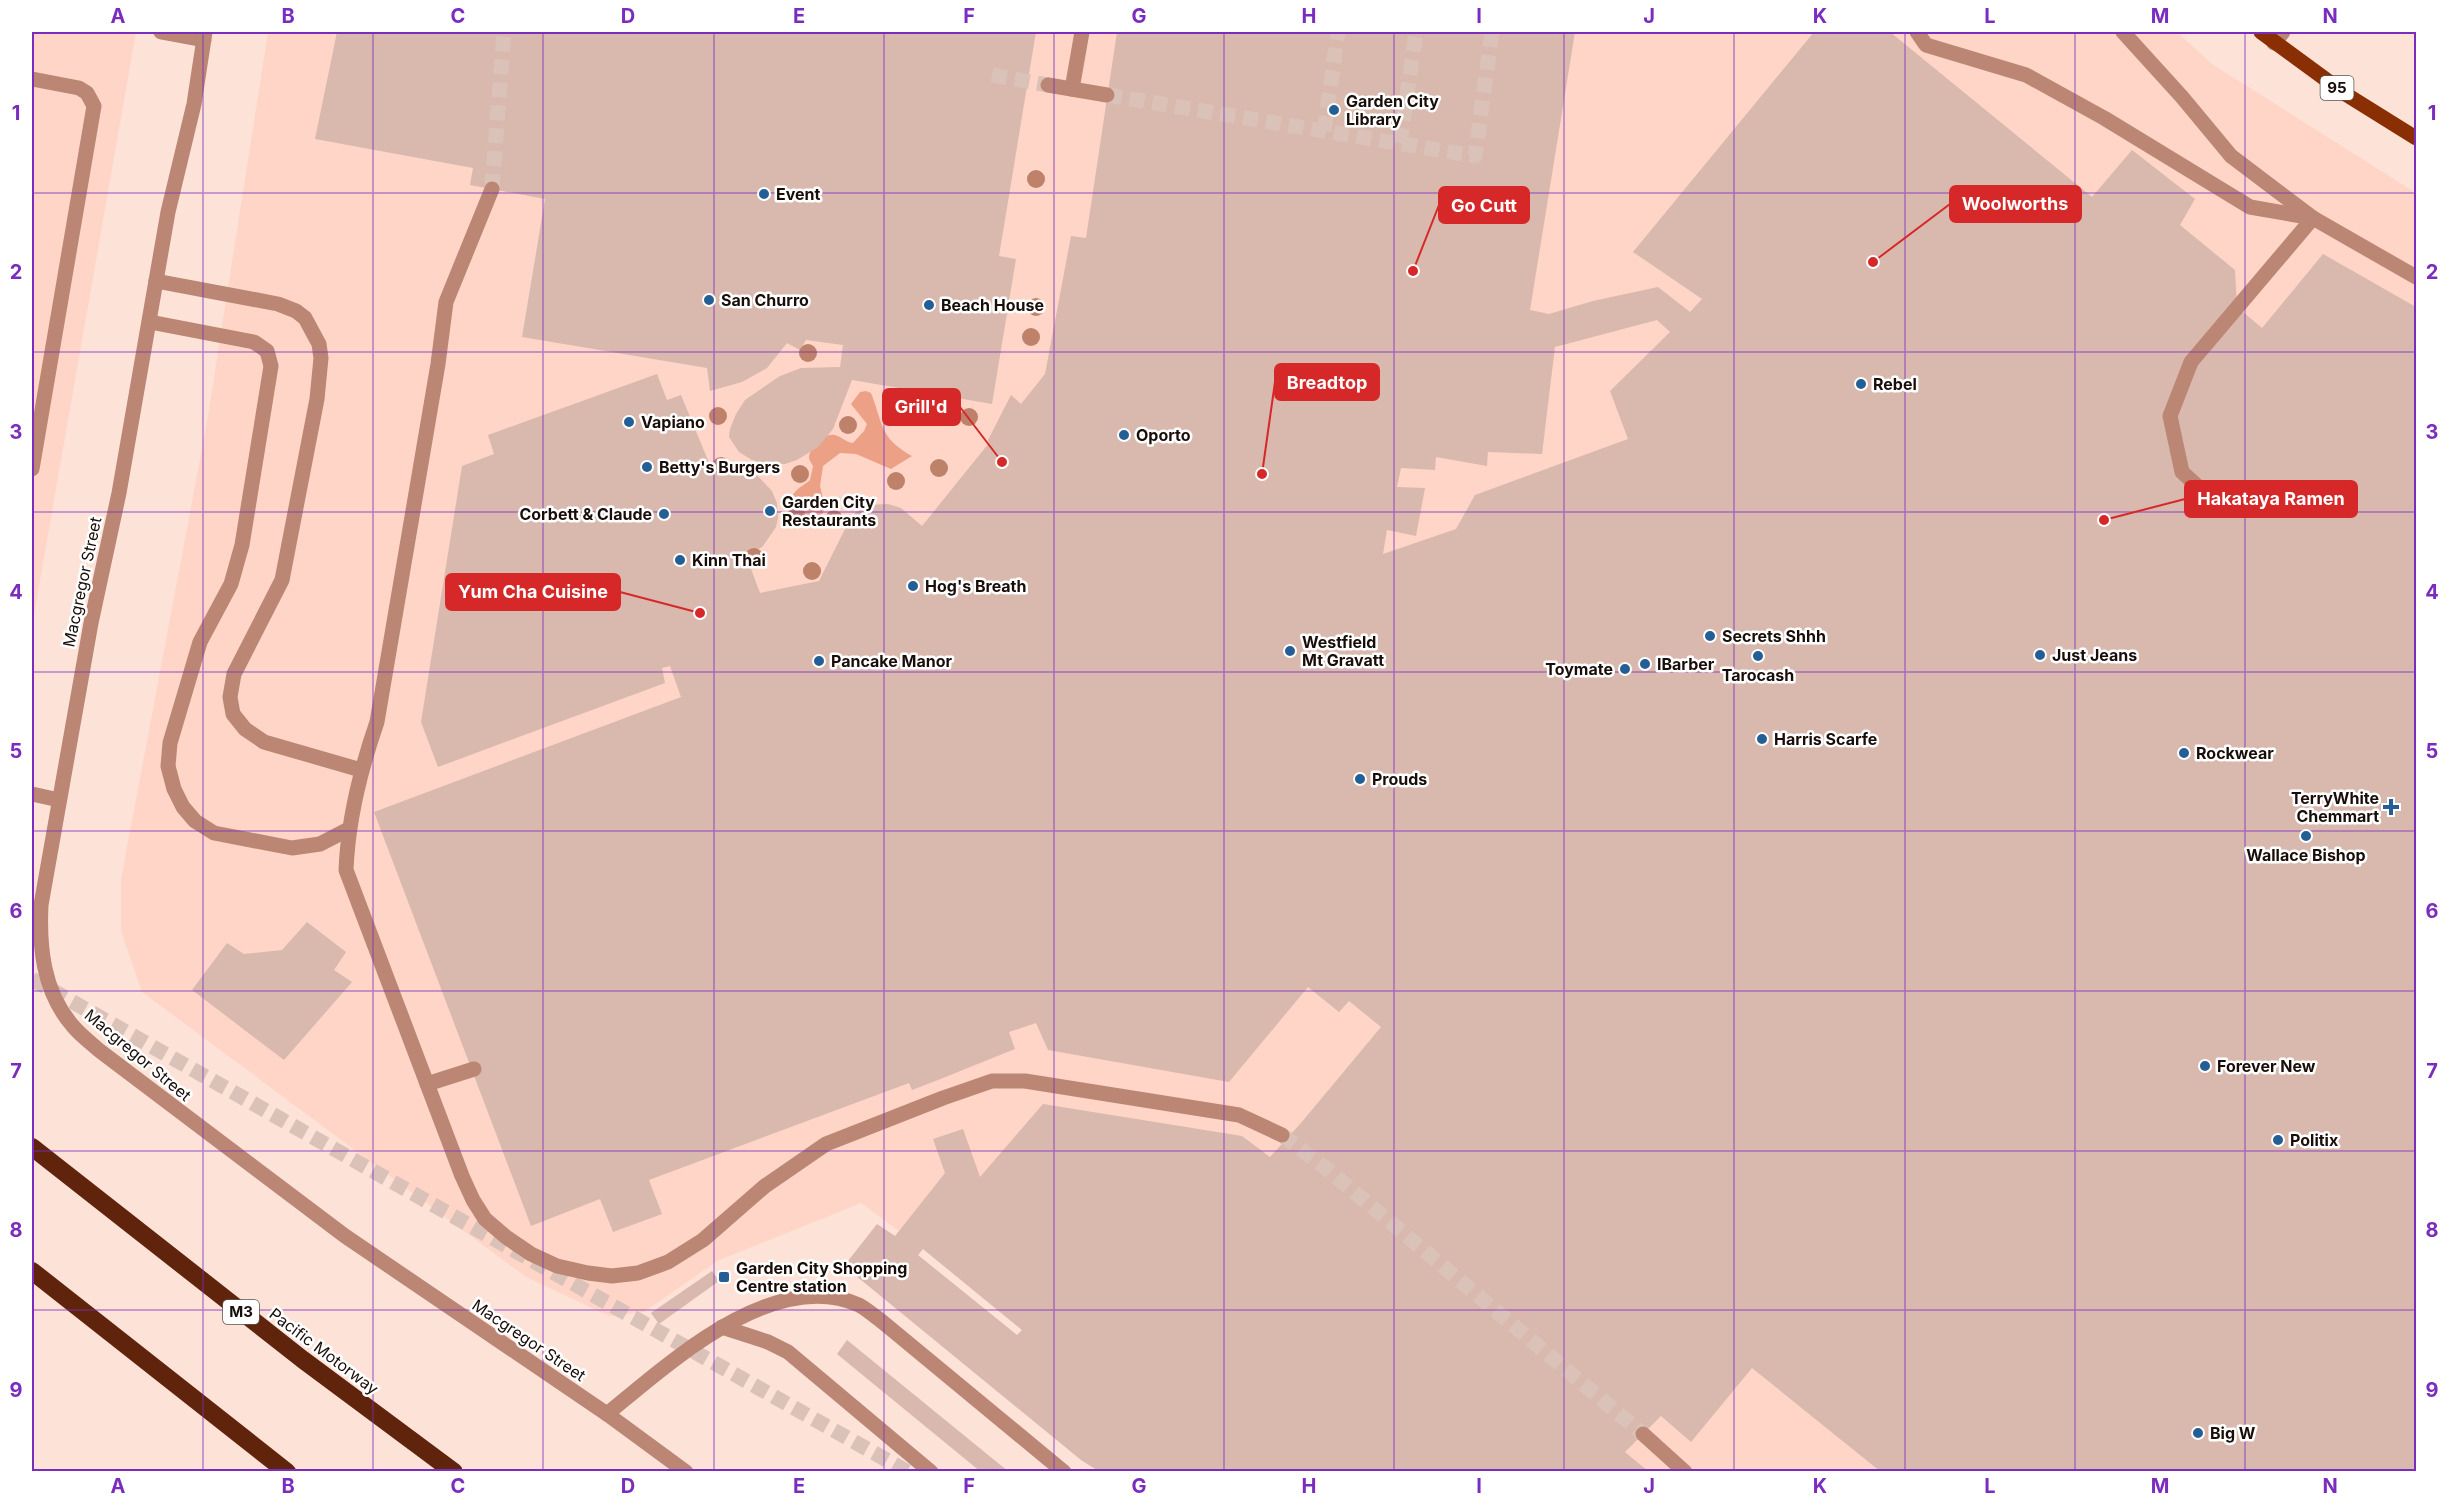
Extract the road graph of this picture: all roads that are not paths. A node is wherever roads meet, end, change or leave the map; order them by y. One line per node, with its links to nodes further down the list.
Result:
1 (161, 32): 6 (street)
2 (1083, 32): 10 (street)
3 (1917, 32): 14 (street)
4 (2123, 32): 14 (street)
5 (2261, 32): 7 (main road, 95)
6 (205, 36): 16 (street, Macgregor Street)
7 (2278, 37): 12 (main road, 95)
8 (32, 79): 18 (street)
9 (1048, 85): 10 (street)
10 (1072, 89): 11 (street)
11 (1107, 95)
12 (2416, 138)
13 (492, 189): 20 (street)
14 (2313, 218): 15 (street); 19 (street)
15 (2416, 277)
16 (156, 281): 17 (street, Macgregor Street); 20 (street)
17 (150, 322): 22 (street, Macgregor Street); 23 (street)
18 (32, 469)
19 (2204, 492)
20 (361, 770): 23 (street)
21 (32, 794): 22 (street)
22 (59, 800): 30 (street, Macgregor Street)
23 (349, 829): 25 (street)
24 (474, 1069): 25 (street)
25 (427, 1084): 26 (street)
26 (1282, 1135)
27 (32, 1147): 33 (highway, Pacific Motorway / M3)
28 (32, 1271): 32 (highway)
29 (722, 1327): 30 (street); 35 (street); 36 (street)
30 (607, 1414): 34 (street, Macgregor Street)
31 (1643, 1434): 37 (street)
32 (287, 1472)
33 (454, 1472)
34 (686, 1472)
35 (931, 1472)
36 (1064, 1472)
37 (1685, 1472)

